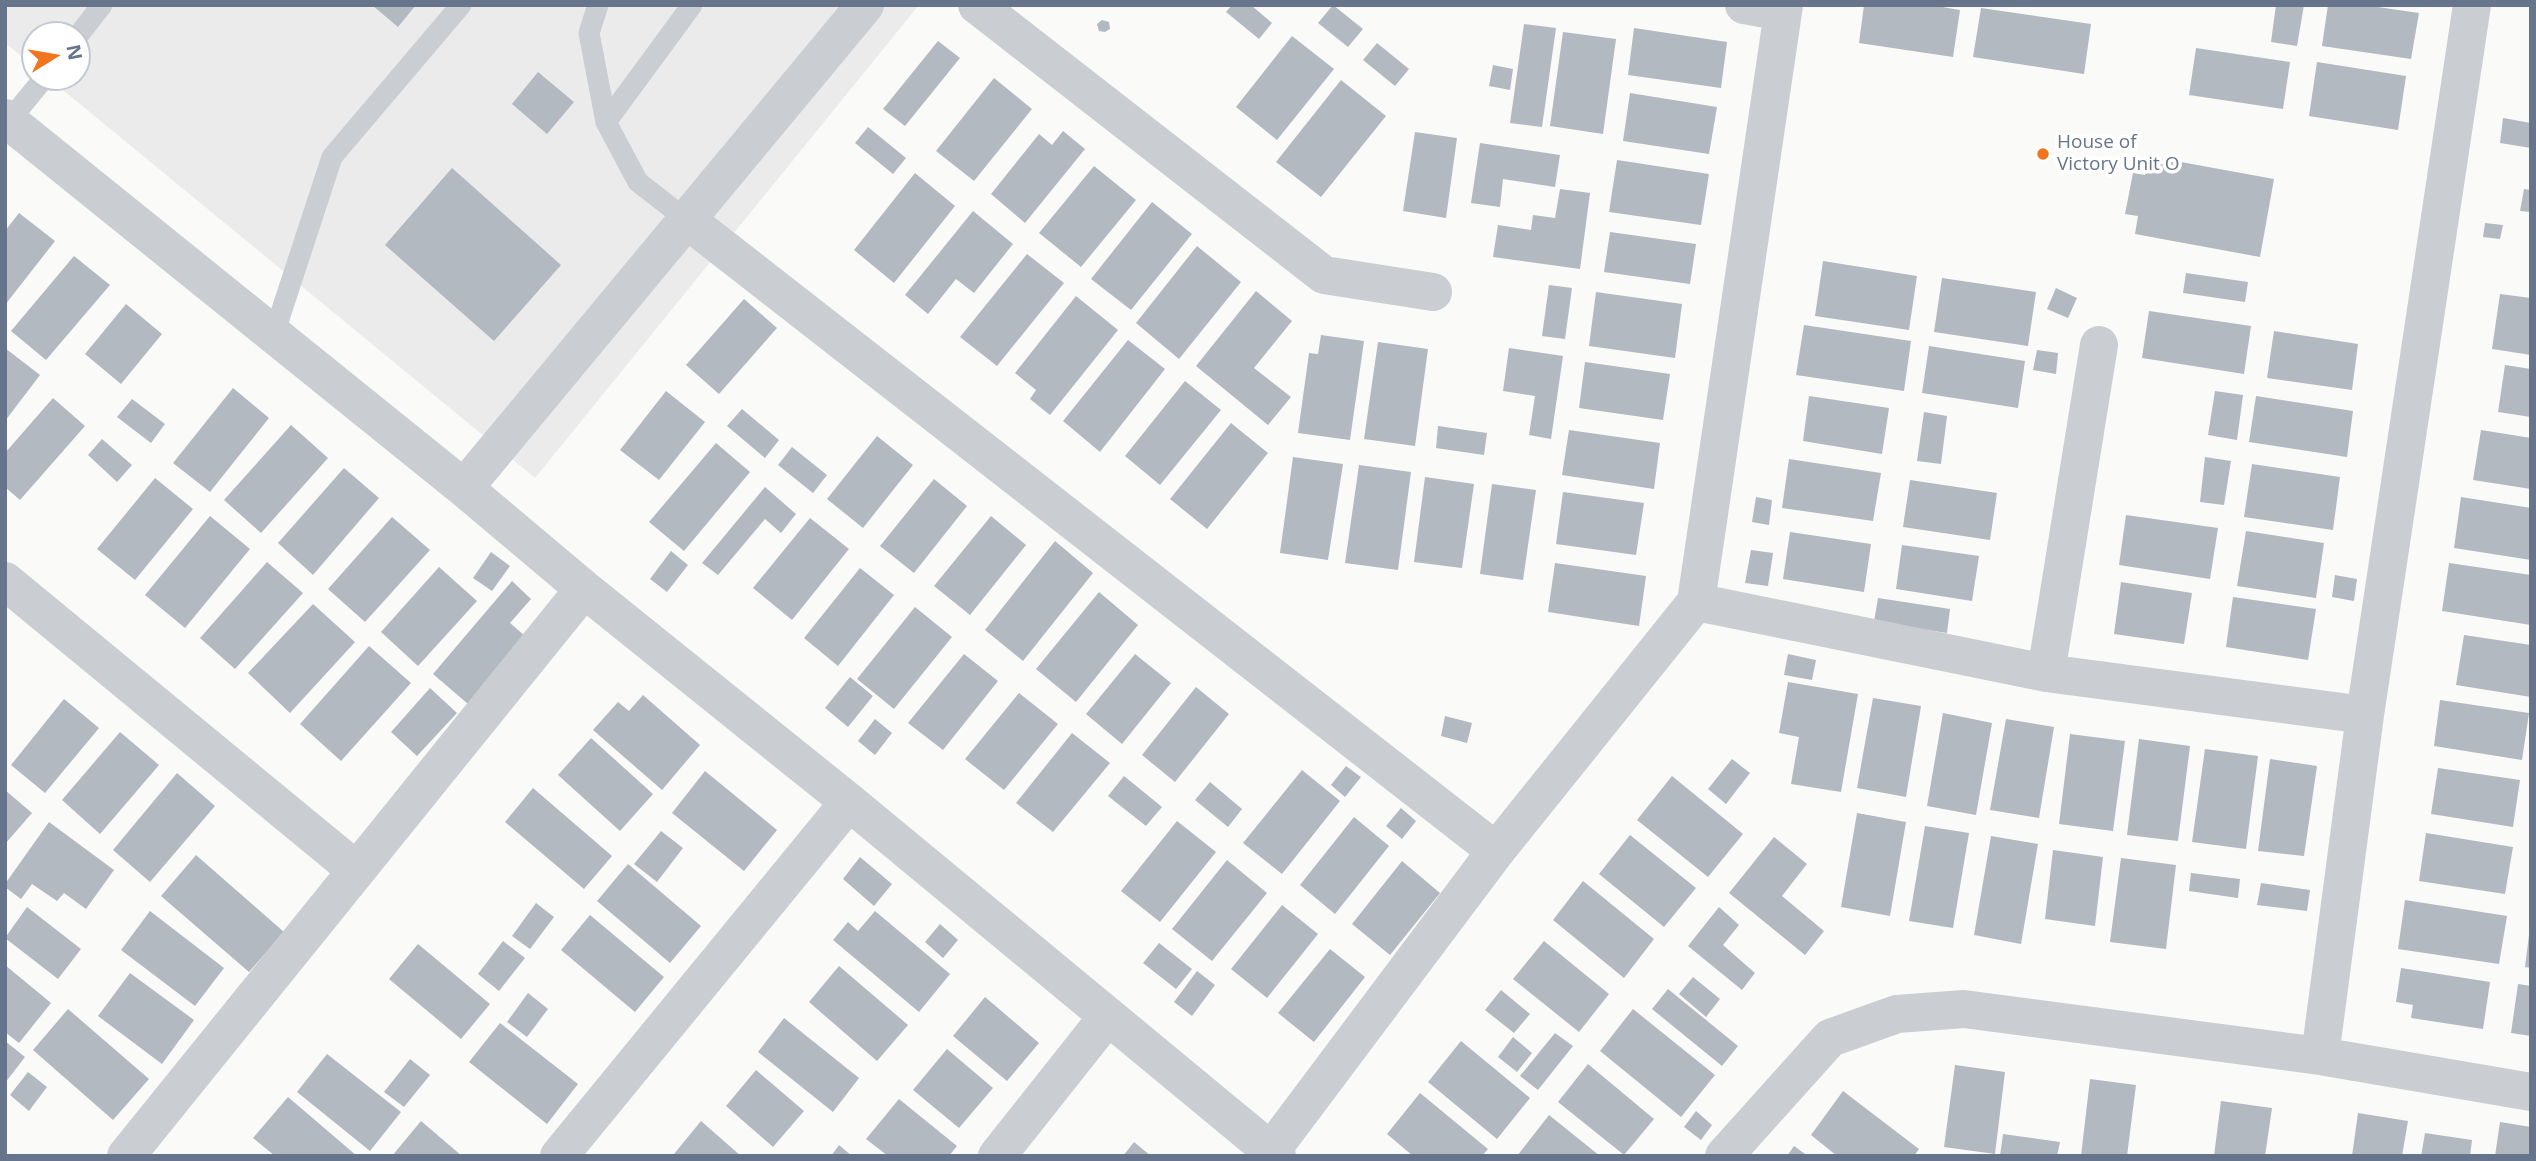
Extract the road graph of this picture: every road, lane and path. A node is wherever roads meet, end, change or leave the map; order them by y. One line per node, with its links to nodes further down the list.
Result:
1 (102, 5): 10 (lane)
2 (461, 5): 16 (lane)
3 (598, 5): 13 (lane)
4 (692, 5): 13 (lane)
5 (865, 5): 14 (street)
6 (977, 5): 15 (street)
7 (1744, 5): 9 (street)
8 (2472, 5): 23 (street)
9 (1783, 9): 21 (street)
10 (90, 21)
11 (33, 91): 12 (lane)
12 (7, 120): 16 (street)
13 (606, 122): 14 (lane)
14 (687, 220): 18 (street); 25 (street)
15 (1433, 292)
16 (274, 334): 18 (street)
17 (2099, 345): 22 (street)
18 (464, 488): 20 (street)
19 (5, 581): 26 (street)
20 (584, 589): 24 (street); 26 (street)
21 (1696, 602): 22 (street); 25 (street)
22 (2046, 673): 23 (street)
23 (2365, 715): 28 (street)
24 (849, 802): 27 (street); 32 (street)
25 (1496, 851): 30 (street)
26 (356, 870): 31 (street)
27 (1108, 1016): 30 (street); 33 (street)
28 (2320, 1056): 29 (street); 34 (street)
29 (2531, 1092)
30 (1274, 1153)
31 (126, 1156)
32 (559, 1156)
33 (998, 1156)
34 (1724, 1156)

